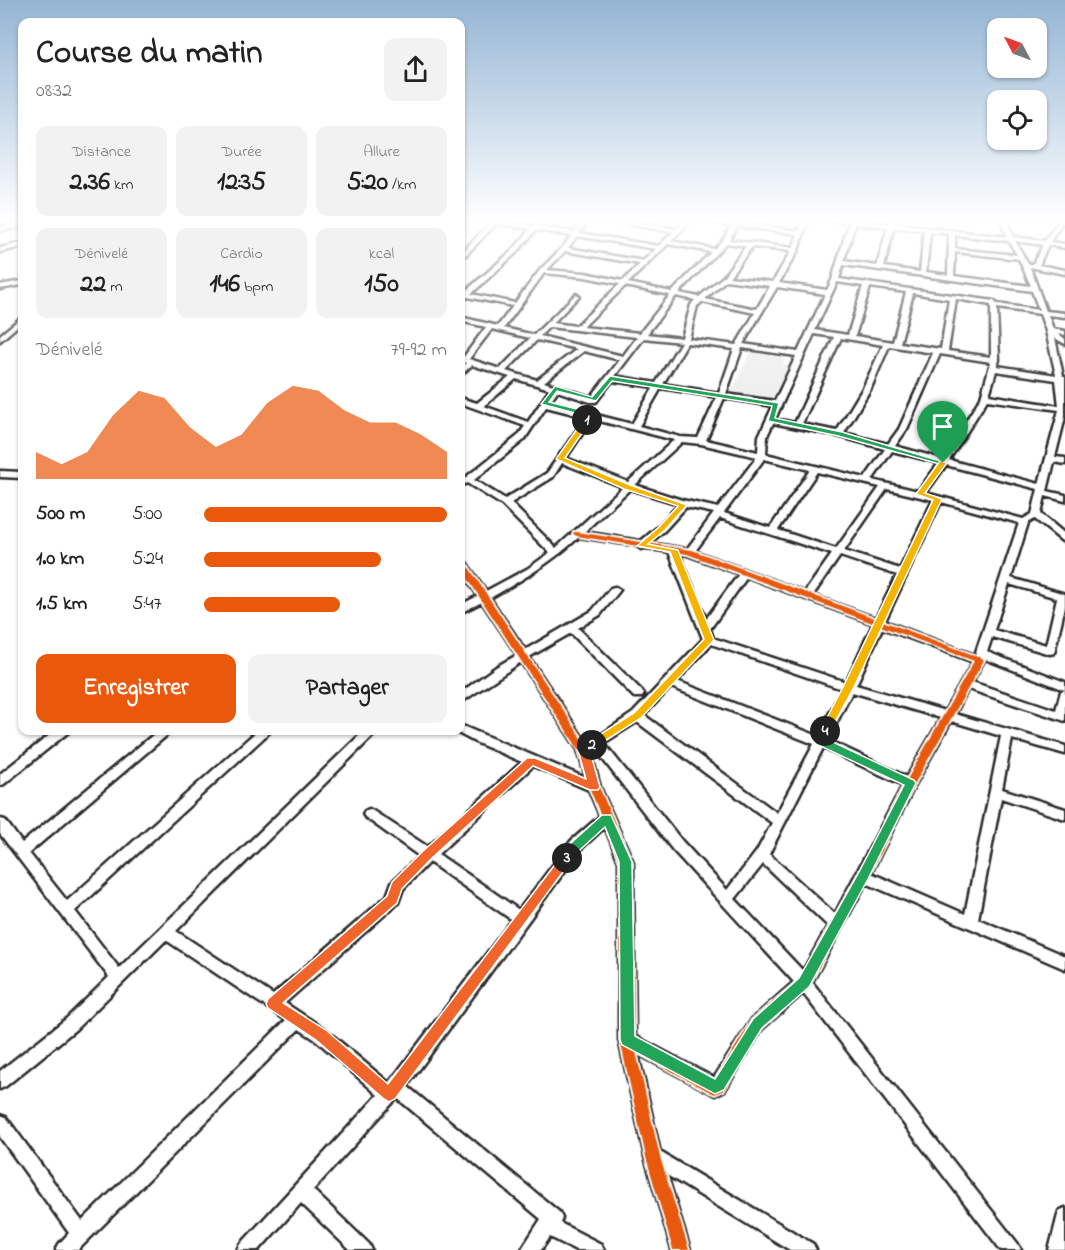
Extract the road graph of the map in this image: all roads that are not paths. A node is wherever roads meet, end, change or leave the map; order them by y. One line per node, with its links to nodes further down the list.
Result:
1 (489, 277): 21 (street)
2 (537, 277): 26 (street)
3 (596, 277): 12 (street)
4 (630, 277): 12 (street)
5 (690, 277): 20 (street)
6 (779, 277): 14 (street)
7 (946, 277): 10 (street)
8 (1031, 277): 17 (street)
9 (725, 278): 14 (street); 25 (street)
10 (951, 278): 17 (street)
11 (835, 280): 15 (street); 19 (street)
12 (624, 283): 20 (street); 36 (street)
13 (18, 284): 16 (street)
14 (774, 285): 19 (street); 28 (street)
15 (867, 285): 18 (street); 44 (street)
16 (0, 287)
17 (1035, 289): 29 (street)
18 (909, 291): 23 (street); 48 (street)
19 (829, 292): 38 (street)
20 (674, 294): 25 (street); 41 (street)
21 (465, 296)
22 (576, 296): 33 (street)
23 (953, 297): 27 (street); 51 (street)
24 (465, 298): 26 (street)
25 (699, 299): 28 (street); 45 (street)
26 (517, 305): 35 (street)
27 (994, 306): 29 (street); 55 (street)
28 (757, 311): 49 (street)
29 (1044, 313): 30 (street); 37 (street)
30 (1065, 315)
31 (465, 320): 34 (street)
32 (18, 322): 40 (street)
33 (549, 325): 36 (street); 43 (street)
34 (491, 326): 35 (street); 54 (street)
35 (501, 328): 43 (street)
36 (578, 328): 41 (street)
37 (1050, 331): 39 (street); 46 (street); 59 (street)
38 (813, 332): 42 (street); 52 (street)
39 (1065, 333)
40 (1, 335)
41 (642, 336): 45 (street); 53 (street)
42 (838, 336): 44 (street); 73 (street)
43 (537, 337): 50 (street); 56 (street)
44 (851, 338): 47 (street)
45 (685, 341): 49 (street); 61 (street)
46 (1065, 342)
47 (886, 343): 48 (street); 76 (street)
48 (896, 345): 51 (street)
49 (739, 346): 52 (street); 63 (street)
50 (582, 348): 53 (street); 60 (street)
51 (940, 352): 55 (street); 79 (street)
52 (801, 355): 67 (street)
53 (625, 359): 58 (street)
54 (465, 361): 56 (street)
55 (994, 364): 59 (street); 64 (street)
56 (501, 372): 57 (street)
57 (515, 376): 60 (street); 68 (street)
58 (610, 378): 61 (street); 62 (street)
59 (1063, 379): 69 (street)
60 (538, 383): 62 (street)
61 (658, 387): 63 (street); 74 (street)
62 (555, 388): 66 (street)
63 (721, 397): 67 (street); 78 (street)
64 (985, 397): 69 (street); 84 (street)
65 (465, 401): 68 (street)
66 (544, 404): 70 (street); 72 (street)
67 (776, 404): 71 (street)
68 (480, 405): 72 (street)
69 (1064, 409): 75 (street)
70 (591, 415): 74 (street); 81 (street)
71 (770, 420): 73 (street); 80 (street)
72 (530, 425): 88 (street)
73 (798, 425): 76 (street)
74 (635, 426): 77 (street)
75 (1061, 433): 82 (street)
76 (839, 434): 79 (street)
77 (680, 439): 78 (street); 92 (street)
78 (701, 441): 80 (street)
79 (889, 448): 84 (street); 89 (street)
80 (762, 456): 85 (street); 99 (street)
81 (560, 459): 92 (street); 97 (street)
82 (1050, 459): 83 (street); 93 (street)
83 (1065, 461)
84 (943, 463): 93 (street); 94 (street)
85 (815, 469): 89 (street); 102 (street)
86 (0, 474): 87 (street)
87 (18, 475)
88 (465, 481)
89 (867, 481): 91 (street)
90 (465, 483): 97 (street)
91 (885, 486): 94 (street); 109 (street)
92 (627, 487): 98 (street); 103 (street)
93 (1042, 490): 95 (street); 100 (street)
94 (920, 494): 96 (street)
95 (1065, 498)
96 (938, 499): 101 (street); 112 (street)
97 (505, 503): 108 (street)
98 (683, 505): 99 (street); 105 (street)
99 (719, 513): 102 (street); 107 (street)
100 (1036, 515): 101 (street); 104 (street)
101 (1024, 522): 113 (street)
102 (772, 532): 109 (street)
103 (577, 534): 105 (street); 108 (street)
104 (1065, 539)
105 (641, 546): 106 (street)
106 (673, 550): 107 (street); 123 (street)
107 (689, 552): 111 (street)
108 (556, 553): 117 (street)
109 (839, 553): 112 (street); 118 (street)
110 (465, 567): 115 (street)
111 (745, 573): 118 (street); 123 (street)
112 (902, 573): 120 (street)
113 (1005, 580): 122 (street); 122 (street)
114 (465, 581): 115 (street)
115 (478, 586): 117 (street)
116 (615, 590): 121 (street)
117 (484, 596): 119 (street); 124 (street)
118 (807, 596): 120 (street)
119 (465, 607)
120 (878, 623): 125 (street); 129 (street)
121 (572, 628): 124 (street); 130 (street)
122 (988, 632): 125 (street)
123 (707, 634): 126 (street); 129 (street)
124 (523, 656): 132 (street); 143 (street)
125 (980, 657): 127 (street); 128 (street)
126 (669, 682): 133 (street); 142 (street)
127 (965, 684): 134 (street); 135 (street)
128 (1065, 686)
129 (849, 687): 134 (street); 142 (street)
130 (638, 694)
131 (1065, 694): 135 (street)
132 (465, 696)
133 (637, 716): 143 (street); 153 (street)
134 (947, 716): 137 (street); 147 (street)
135 (1063, 716)
136 (465, 732): 145 (street)
137 (1007, 734): 144 (street); 149 (street)
138 (59, 735): 146 (street)
139 (161, 735): 155 (street)
140 (260, 735): 160 (street)
141 (368, 735): 164 (street)
142 (819, 741): 147 (street); 153 (street)
143 (590, 746): 148 (street); 159 (street)
144 (1065, 750)
145 (531, 761): 148 (street); 156 (street)
146 (0, 781)
147 (910, 783): 158 (street)
148 (594, 787): 152 (street)
149 (997, 792): 151 (street); 162 (street)
150 (369, 814): 156 (street)
151 (1065, 814)
152 (607, 818): 161 (street); 170 (street)
153 (779, 821): 157 (street)
154 (0, 824): 155 (street)
155 (21, 852): 160 (street)
156 (428, 855): 161 (street); 168 (street)
157 (762, 855): 159 (street); 163 (street)
158 (863, 876): 162 (street); 163 (street)
159 (727, 899): 167 (street)
160 (66, 911): 166 (street)
161 (521, 919): 172 (street)
162 (970, 922): 165 (street)
163 (836, 924): 167 (street)
164 (165, 932): 166 (street); 168 (street)
165 (1065, 963)
166 (118, 978): 171 (street)
167 (804, 983): 170 (street); 185 (street)
168 (273, 1004): 169 (street)
169 (297, 1020): 172 (street); 178 (street)
170 (627, 1040): 174 (street)
171 (0, 1081)
172 (393, 1091): 175 (street); 177 (street)
173 (0, 1123): 178 (street)
174 (653, 1157): 183 (street); 184 (street)
175 (301, 1191): 179 (street); 180 (street)
176 (1065, 1217): 186 (street)
177 (547, 1226): 181 (street); 182 (street)
178 (74, 1244)
179 (247, 1250)
180 (363, 1250)
181 (530, 1250)
182 (595, 1250)
183 (681, 1250)
184 (807, 1250)
185 (1012, 1250)
186 (1059, 1250)

